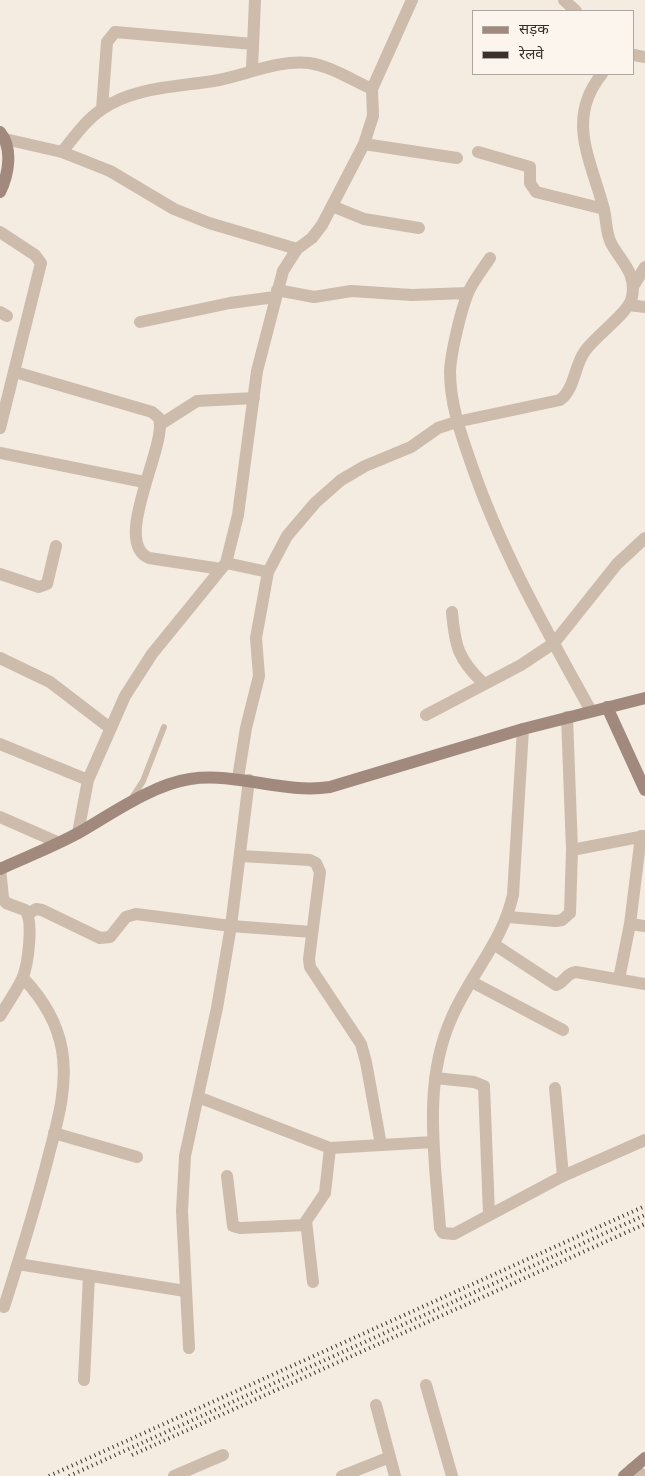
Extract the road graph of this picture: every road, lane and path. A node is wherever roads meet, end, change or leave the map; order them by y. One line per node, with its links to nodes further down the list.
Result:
1 (256, 0): 5 (street)
2 (412, 0): 8 (street)
3 (564, 0): 4 (street)
4 (575, 10)
5 (253, 44): 6 (street); 9 (street)
6 (252, 70): 8 (street); 9 (street)
7 (601, 75): 17 (street)
8 (372, 89): 11 (street)
9 (102, 109): 12 (street)
10 (3, 135): 12 (street); 15 (street)
11 (364, 144): 14 (street); 16 (street)
12 (62, 152): 20 (street)
13 (478, 152): 17 (street)
14 (457, 158)
15 (0, 192)
16 (332, 206): 18 (street); 20 (street)
17 (604, 209): 23 (street)
18 (419, 228)
19 (0, 232): 29 (street)
20 (297, 249): 25 (street)
21 (490, 258): 24 (street)
22 (645, 267): 23 (street)
23 (634, 285): 26 (street)
24 (468, 293): 25 (street); 31 (street)
25 (276, 294): 28 (street); 30 (street)
26 (629, 305): 27 (street); 31 (street)
27 (645, 307)
28 (140, 322)
29 (15, 372): 32 (street); 33 (street)
30 (254, 398): 32 (street); 38 (street)
31 (456, 422): 39 (street); 42 (street)
32 (161, 424): 35 (street)
33 (0, 428)
34 (0, 453): 35 (street)
35 (144, 482): 38 (street)
36 (645, 538): 42 (street)
37 (56, 546): 40 (street)
38 (224, 566): 39 (street); 51 (street)
39 (268, 572): 54 (street)
40 (0, 574)
41 (452, 612): 44 (street)
42 (554, 643): 44 (street); 47 (street)
43 (0, 658): 51 (street)
44 (483, 684): 48 (street)
45 (645, 698): 46 (street)
46 (607, 707): 47 (street); 56 (street)
47 (591, 711): 49 (street)
48 (426, 715)
49 (567, 717): 52 (street); 62 (street)
50 (164, 727): 57 (lane)
51 (110, 728): 55 (street)
52 (523, 729): 54 (street); 66 (street)
53 (0, 744): 55 (street)
54 (244, 779): 57 (street); 63 (street)
55 (88, 780): 59 (street)
56 (645, 790)
57 (129, 803): 59 (street)
58 (0, 817): 61 (street)
59 (78, 833): 61 (street)
60 (643, 836): 62 (street); 67 (street)
61 (57, 842): 64 (street)
62 (572, 850): 66 (street)
63 (241, 856): 68 (street); 70 (street)
64 (0, 868): 65 (street)
65 (28, 914): 68 (street); 72 (street)
66 (508, 917): 71 (street)
67 (630, 924): 69 (street); 73 (street)
68 (231, 926): 70 (street); 80 (street)
69 (645, 926)
70 (312, 932): 84 (street)
71 (495, 945): 73 (street); 74 (street)
72 (23, 978): 76 (street); 81 (street)
73 (620, 979): 75 (street)
74 (472, 982): 77 (street); 78 (street)
75 (645, 984)
76 (0, 1016)
77 (563, 1030)
78 (435, 1078): 83 (street); 89 (street)
79 (555, 1088): 88 (street)
80 (198, 1097): 85 (street); 94 (street)
81 (54, 1133): 86 (street); 91 (street)
82 (645, 1140): 88 (street)
83 (434, 1142): 84 (street); 89 (street)
84 (381, 1145): 85 (street)
85 (330, 1148): 90 (street)
86 (137, 1157)
87 (228, 1176): 90 (street)
88 (563, 1176): 89 (street)
89 (489, 1214)
90 (306, 1225): 93 (street)
91 (18, 1264): 92 (street); 95 (street)
92 (89, 1276): 94 (street); 97 (street)
93 (313, 1282)
94 (185, 1290): 96 (street)
95 (4, 1307)
96 (189, 1348)
97 (84, 1380)
98 (426, 1386): 107 (street)
99 (376, 1405): 101 (street)
100 (223, 1455): 104 (street)
101 (390, 1457): 105 (street); 106 (street)
102 (645, 1458): 103 (street)
103 (628, 1473): 108 (street)
104 (174, 1476)
105 (342, 1476)
106 (395, 1476)
107 (452, 1476)
108 (645, 1476)

